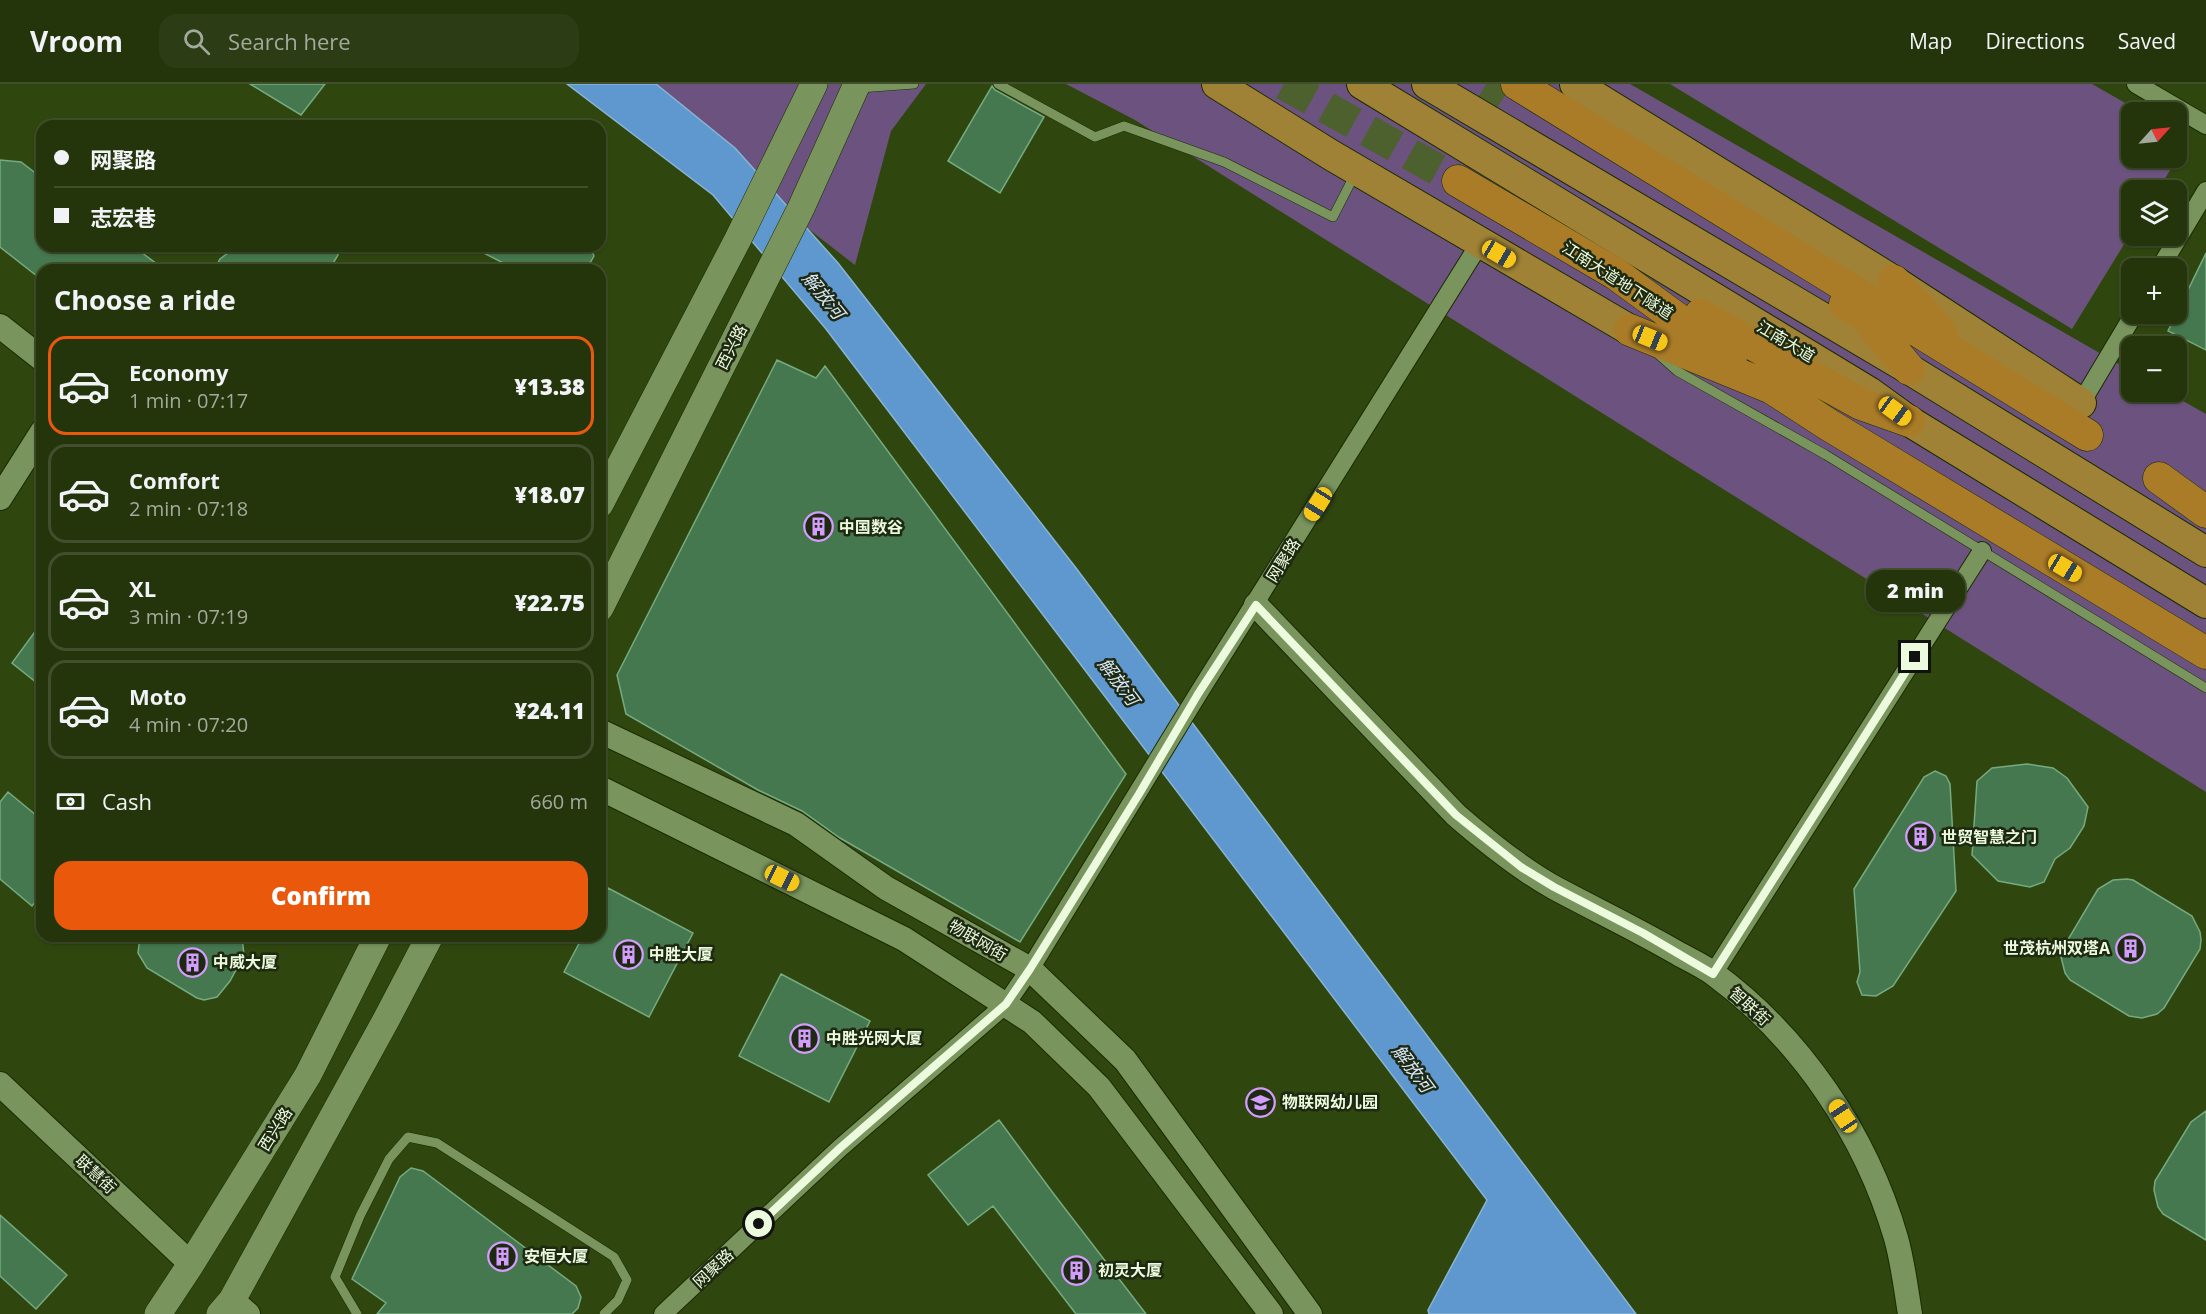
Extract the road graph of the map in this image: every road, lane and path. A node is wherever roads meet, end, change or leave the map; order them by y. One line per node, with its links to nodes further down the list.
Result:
1 (814, 84): 31 (main road)
2 (914, 84): 9 (lane)
3 (998, 84): 12 (lane)
4 (1217, 84): 12 (main road)
5 (1362, 84): 27 (main road, 江南大道)
6 (1426, 84): 24 (main road)
7 (1575, 84): 18 (main road)
8 (2136, 84): 11 (street)
9 (856, 86): 36 (main road, 西兴路)
10 (1511, 90): 23 (highway); 24 (highway)
11 (2206, 125)
12 (1357, 170): 15 (main road)
13 (1458, 181): 17 (highway, 江南大道地下隧道)
14 (2206, 191): 16 (street)
15 (1480, 243): 21 (main road); 38 (street, 网聚路)
16 (2166, 258)
17 (1616, 274): 25 (highway, 江南大道地下隧道); 27 (highway)
18 (1894, 280): 23 (highway); 26 (main road)
19 (2128, 324): 26 (street)
20 (0, 326): 22 (street)
21 (1630, 330): 25 (highway); 34 (lane)
22 (36, 354)
23 (1968, 361): 28 (highway)
24 (1909, 369): 35 (main road)
25 (1772, 388): 39 (highway)
26 (2081, 404)
27 (1909, 421): 37 (main road, 江南大道)
28 (2087, 435)
29 (36, 441): 32 (street)
30 (2159, 478): 33 (highway)
31 (606, 492)
32 (0, 498)
33 (2206, 512)
34 (1982, 551): 40 (lane); 46 (street)
35 (2206, 552)
36 (606, 596)
37 (2206, 603)
38 (1256, 605): 45 (street, 网聚路); 46 (street, 智联街)
39 (2206, 653)
40 (2206, 688)
41 (606, 734): 45 (street, 物联网街)
42 (606, 791): 47 (street)
43 (375, 942): 49 (main road, 西兴路)
44 (427, 942): 50 (main road)
45 (1030, 969): 47 (street, 网聚路); 56 (street, 物联网街)
46 (1713, 974): 57 (street, 智联街)
47 (1006, 1004): 54 (street, 网聚路); 55 (street)
48 (0, 1084): 49 (street, 联慧街)
49 (191, 1264): 51 (main road, 西兴路)
50 (233, 1309)
51 (158, 1314)
52 (357, 1314): 53 (lane)
53 (604, 1314)
54 (663, 1314)
55 (1271, 1314)
56 (1310, 1314)
57 (1910, 1314)

